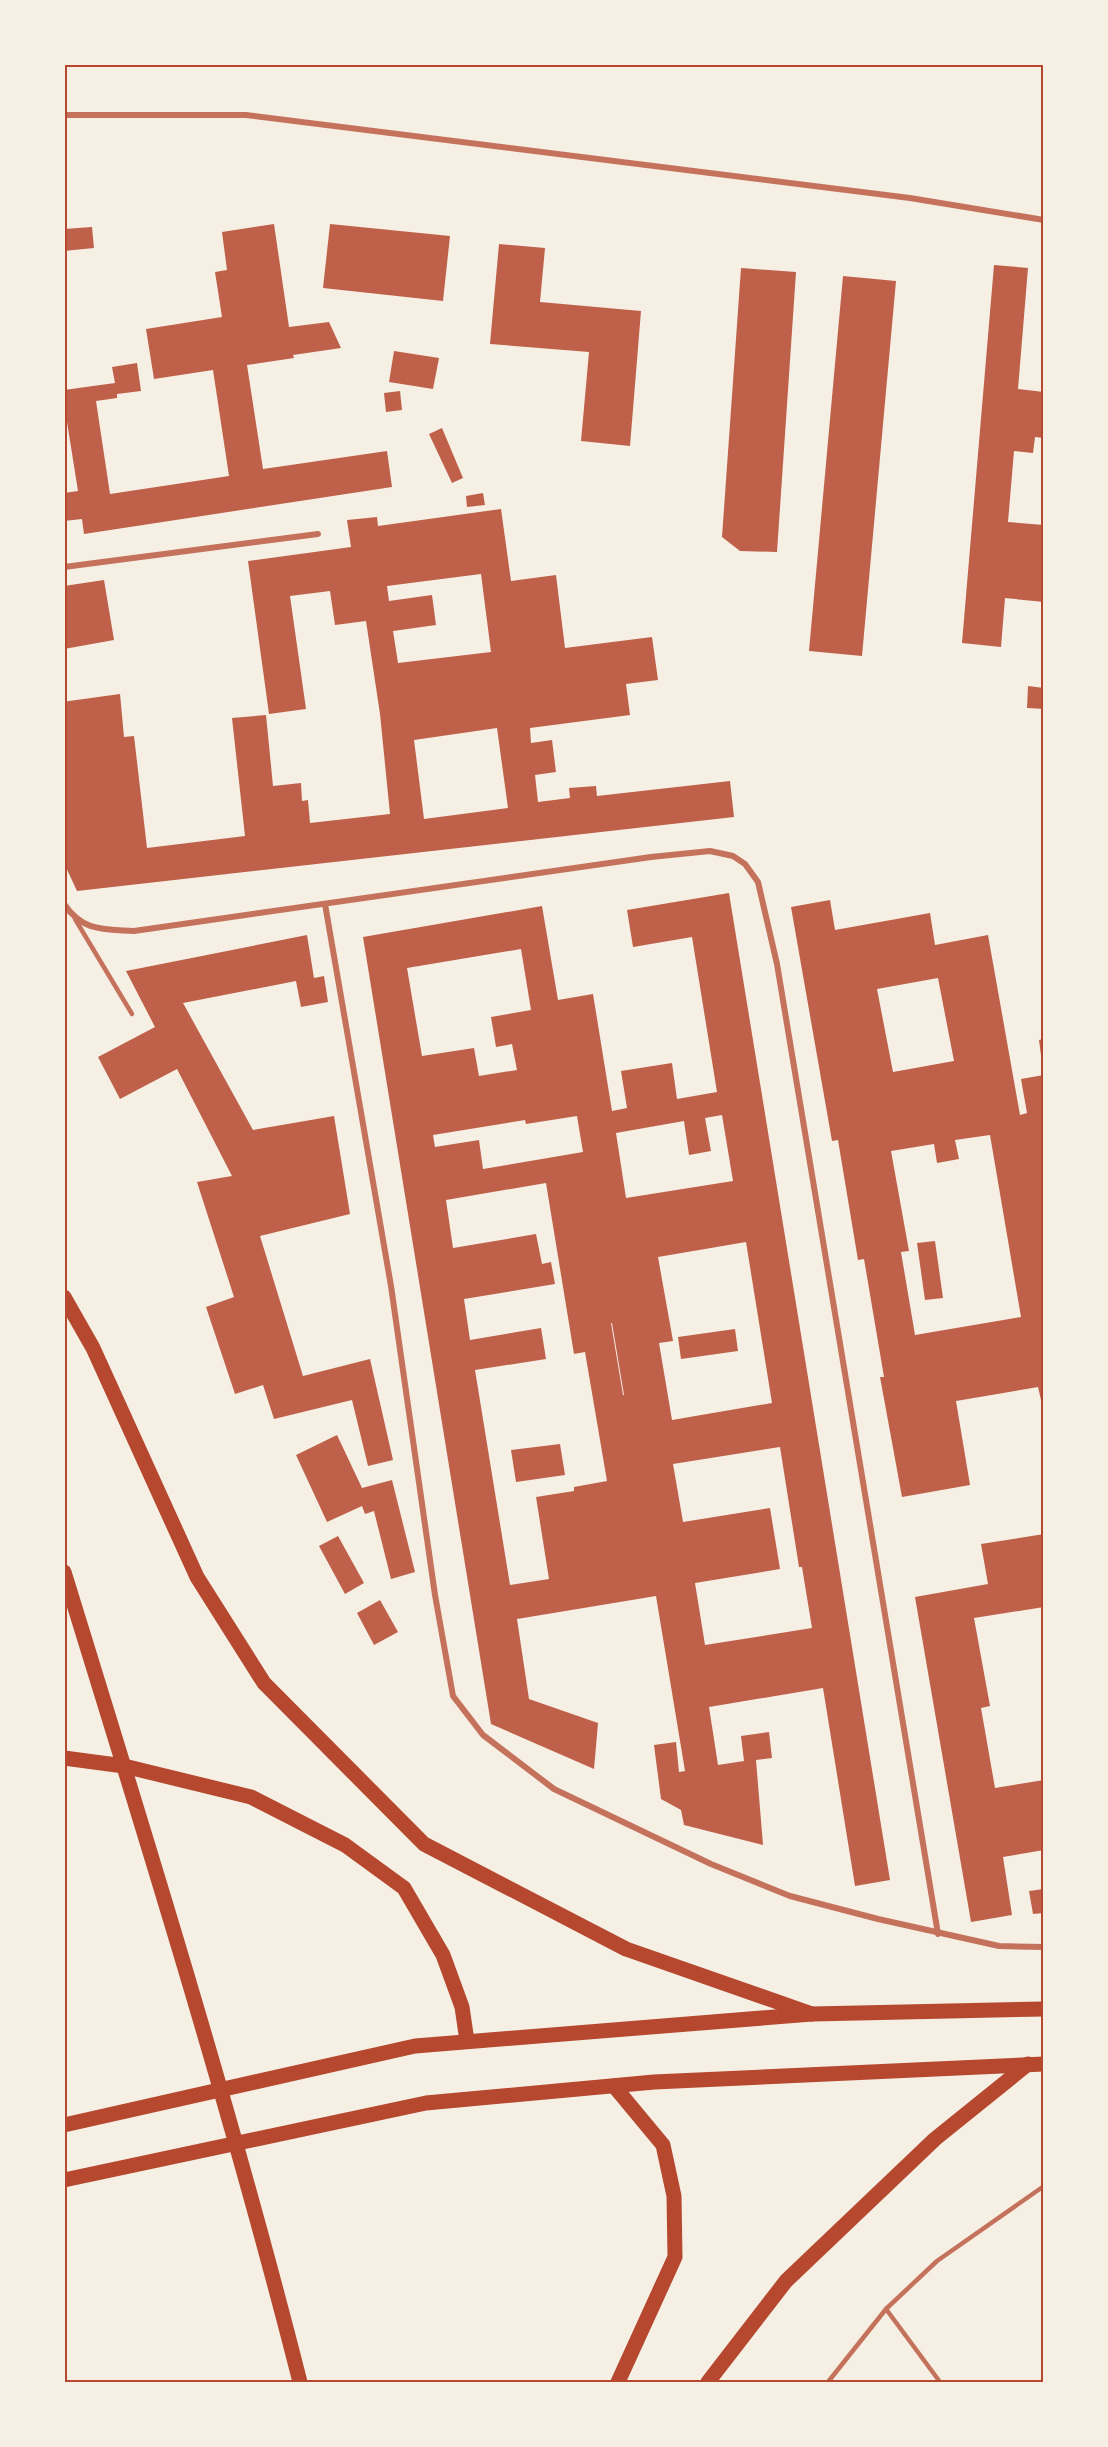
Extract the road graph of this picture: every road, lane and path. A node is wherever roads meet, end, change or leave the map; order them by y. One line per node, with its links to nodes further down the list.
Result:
1 (64, 115): 2 (street)
2 (1044, 220)
3 (318, 534): 4 (street)
4 (64, 567)
5 (325, 903): 7 (street); 13 (street); 13 (street)
6 (64, 904): 7 (street)
7 (75, 919): 8 (lane)
8 (132, 1014)
9 (64, 1297): 16 (main road)
10 (64, 1572): 12 (main road)
11 (64, 1758): 12 (main road)
12 (124, 1766): 17 (main road); 24 (main road)
13 (938, 1934): 14 (street)
14 (1044, 1947)
15 (1044, 2009): 16 (main road)
16 (812, 2014): 17 (main road)
17 (467, 2041): 20 (main road)
18 (1036, 2064): 19 (main road); 26 (main road)
19 (614, 2086): 21 (main road); 25 (main road)
20 (64, 2125)
21 (64, 2180)
22 (1044, 2186): 23 (lane)
23 (886, 2309): 27 (lane); 28 (lane)
24 (300, 2382)
25 (618, 2382)
26 (708, 2382)
27 (828, 2382)
28 (940, 2382)

